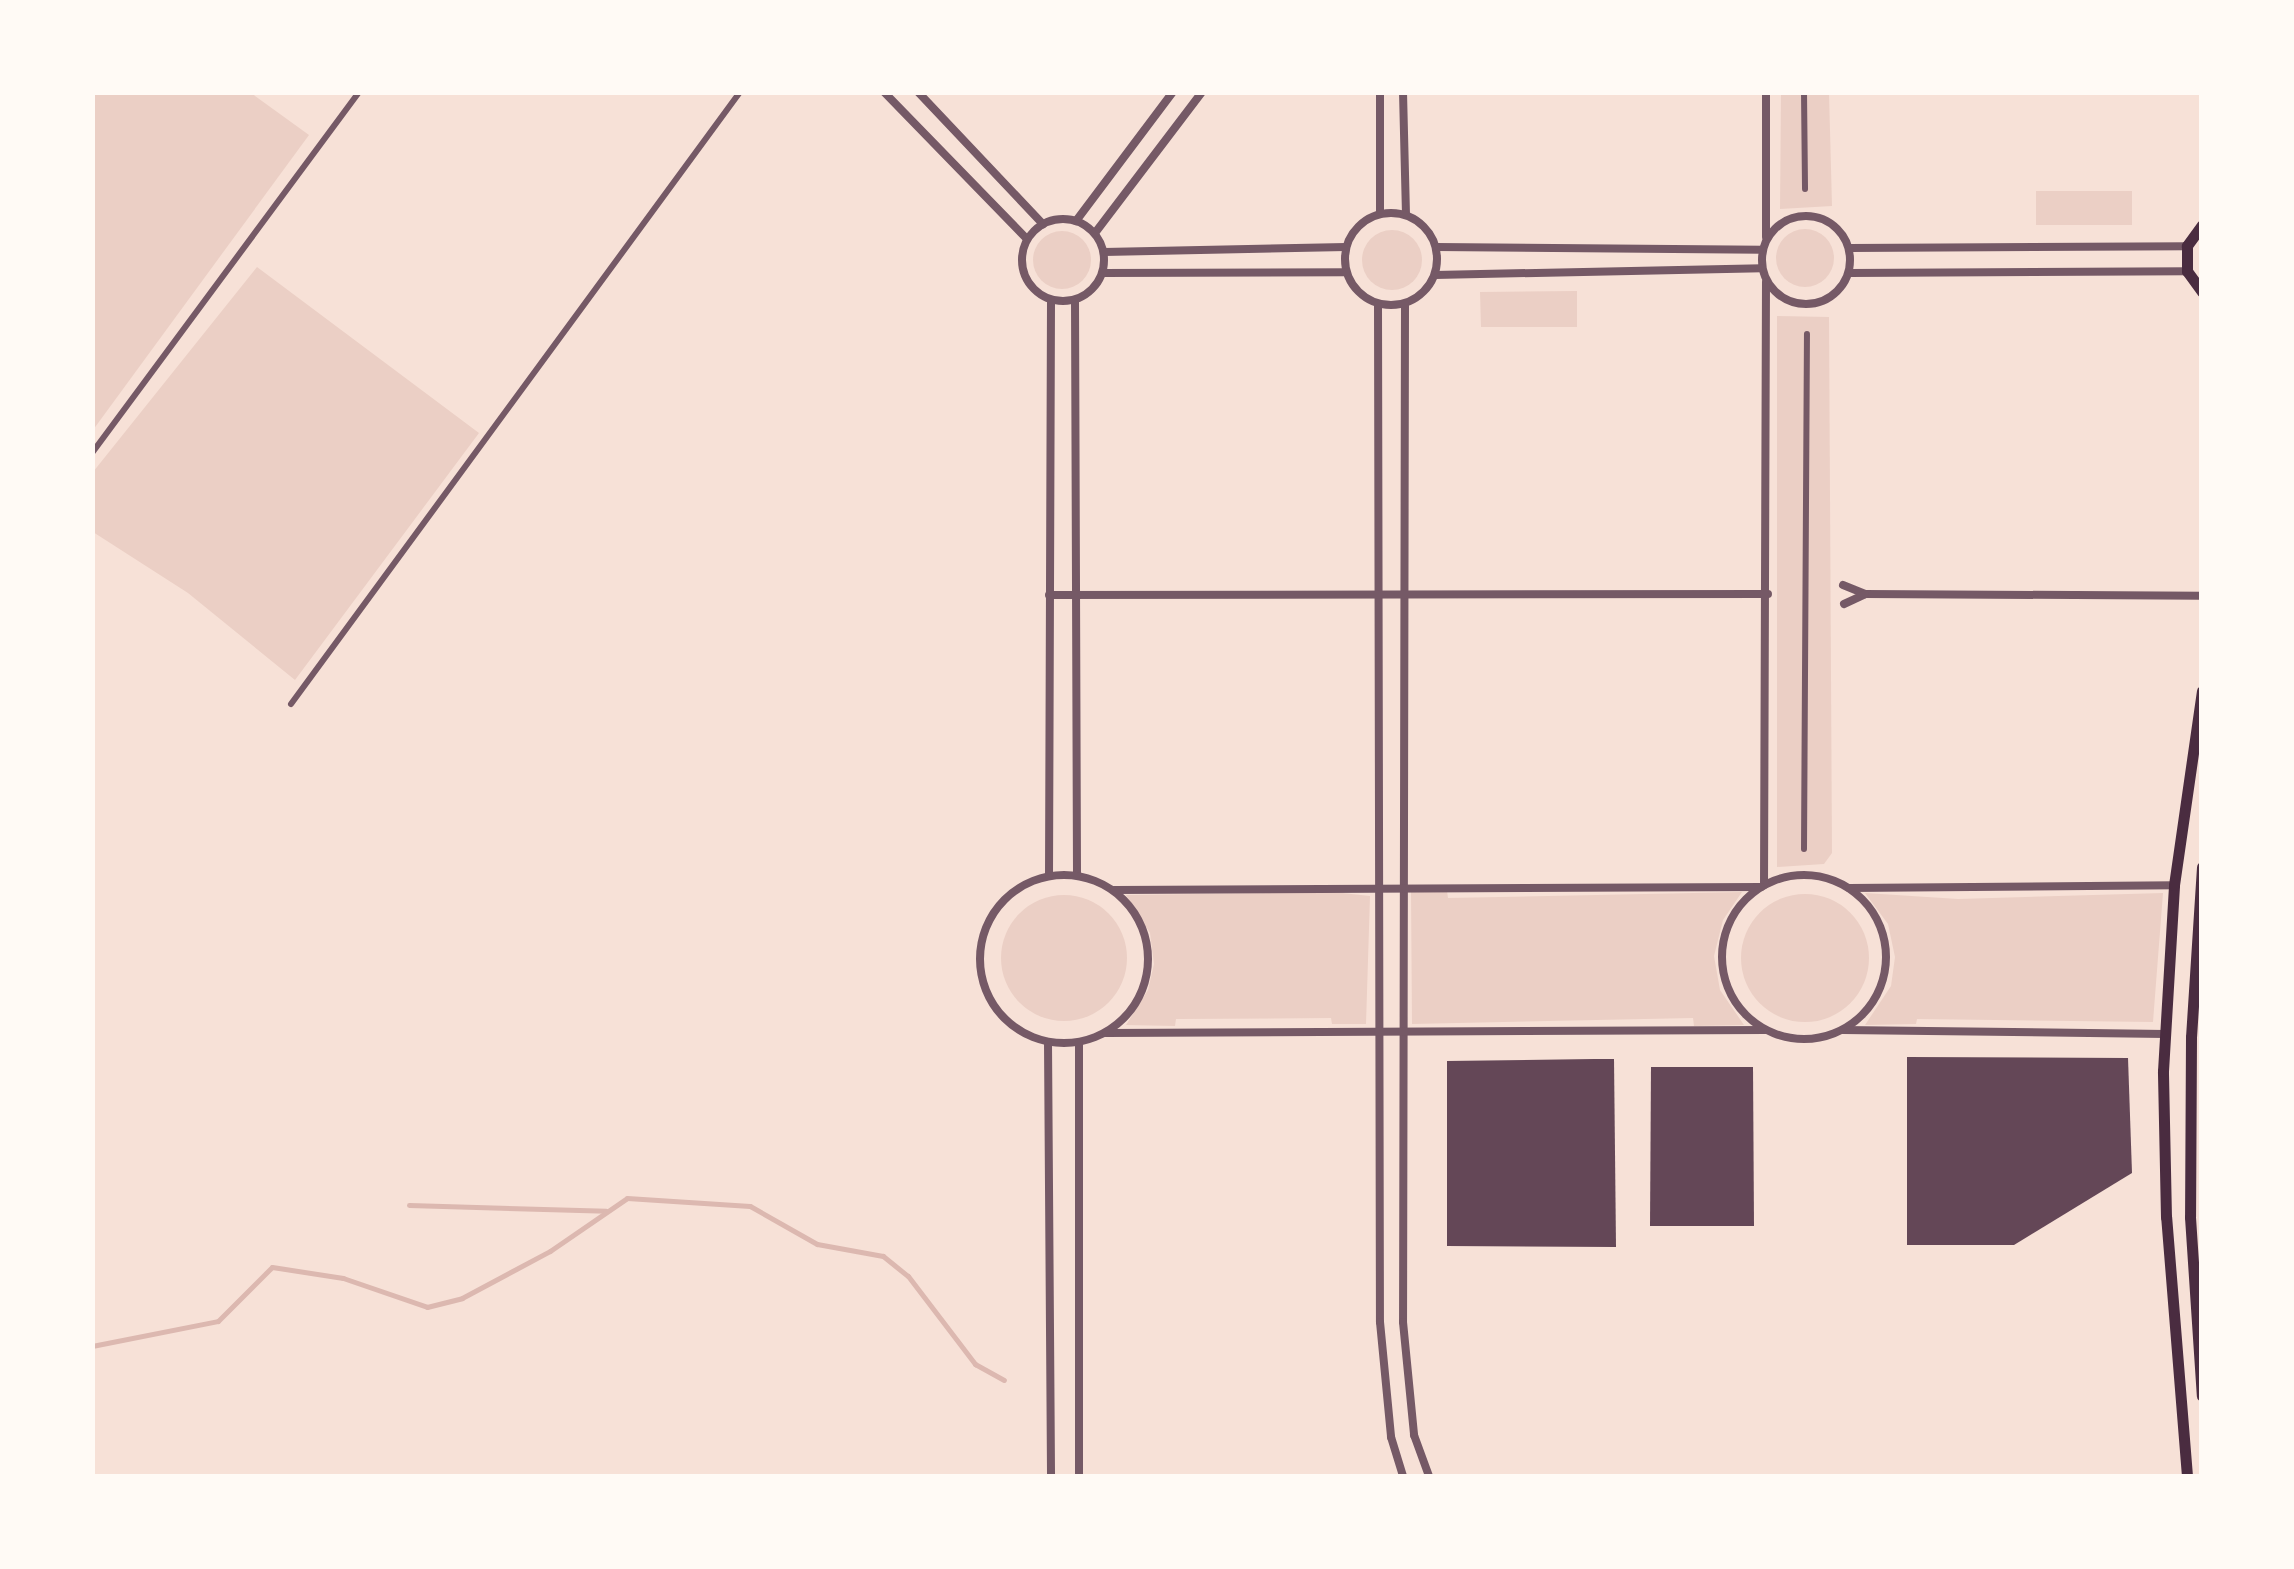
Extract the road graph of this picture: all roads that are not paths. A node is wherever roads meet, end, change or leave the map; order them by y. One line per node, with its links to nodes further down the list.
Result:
1 (359, 92): 39 (street)
2 (740, 92): 50 (street)
3 (884, 92): 19 (street)
4 (918, 92): 15 (street)
5 (1173, 92): 14 (street)
6 (1202, 92): 17 (street)
7 (1380, 92): 12 (street)
8 (1403, 92): 13 (street)
9 (1766, 92): 18 (street)
10 (1804, 92): 11 (street)
11 (1805, 188)
12 (1380, 214): 13 (street); 21 (street)
13 (1406, 215): 22 (street)
14 (1076, 220): 15 (street); 17 (street)
15 (1043, 224): 19 (street)
16 (2202, 225): 20 (main road)
17 (1095, 233): 25 (street)
18 (1766, 237): 23 (street); 24 (street)
19 (1028, 240): 34 (street)
20 (2187, 246): 23 (street); 29 (main road)
21 (1346, 247): 25 (street); 27 (street)
22 (1436, 248): 24 (street); 31 (street)
23 (1849, 248): 28 (street)
24 (1762, 250): 26 (street)
25 (1104, 252): 30 (street)
26 (1762, 268): 31 (street); 32 (street)
27 (1346, 272): 30 (street); 36 (street)
28 (1849, 272): 29 (street); 32 (street)
29 (2187, 272): 33 (main road)
30 (1103, 273): 35 (street)
31 (1435, 275): 37 (street)
32 (1766, 282): 44 (street)
33 (2202, 292)
34 (1051, 300): 35 (street); 46 (street)
35 (1075, 300): 47 (street)
36 (1378, 304): 37 (street); 42 (street)
37 (1404, 304): 43 (street)
38 (1806, 334): 51 (street)
39 (92, 454)
40 (1844, 586): 45 (street)
41 (2199, 592): 45 (street)
42 (1379, 594): 43 (street); 47 (street); 58 (street)
43 (1404, 594): 44 (street); 57 (street)
44 (1768, 594): 56 (street)
45 (1865, 594): 48 (street)
46 (1049, 595): 47 (street); 52 (street)
47 (1075, 595): 53 (street)
48 (1844, 604)
49 (2202, 691): 55 (main road)
50 (291, 704)
51 (1804, 849)
52 (1049, 875): 53 (street); 68 (street)
53 (1078, 875): 60 (street)
54 (2201, 875): 67 (main road)
55 (2174, 885): 59 (street); 66 (main road)
56 (1762, 886): 57 (street); 59 (street); 61 (street)
57 (1404, 887): 58 (street); 64 (street)
58 (1380, 888): 60 (street); 63 (street)
59 (1848, 888): 62 (street)
60 (1114, 890): 65 (street)
61 (1765, 1030): 62 (street); 64 (street)
62 (1843, 1030): 66 (street)
63 (1380, 1032): 64 (street); 65 (street); 73 (street)
64 (1405, 1032): 74 (street)
65 (1106, 1034): 69 (street)
66 (2164, 1034): 75 (main road)
67 (2196, 1037): 70 (main road)
68 (1048, 1043): 69 (street); 71 (street)
69 (1080, 1043): 72 (street)
70 (2202, 1396)
71 (1052, 1476)
72 (1079, 1476)
73 (1403, 1476)
74 (1429, 1476)
75 (2188, 1476)

